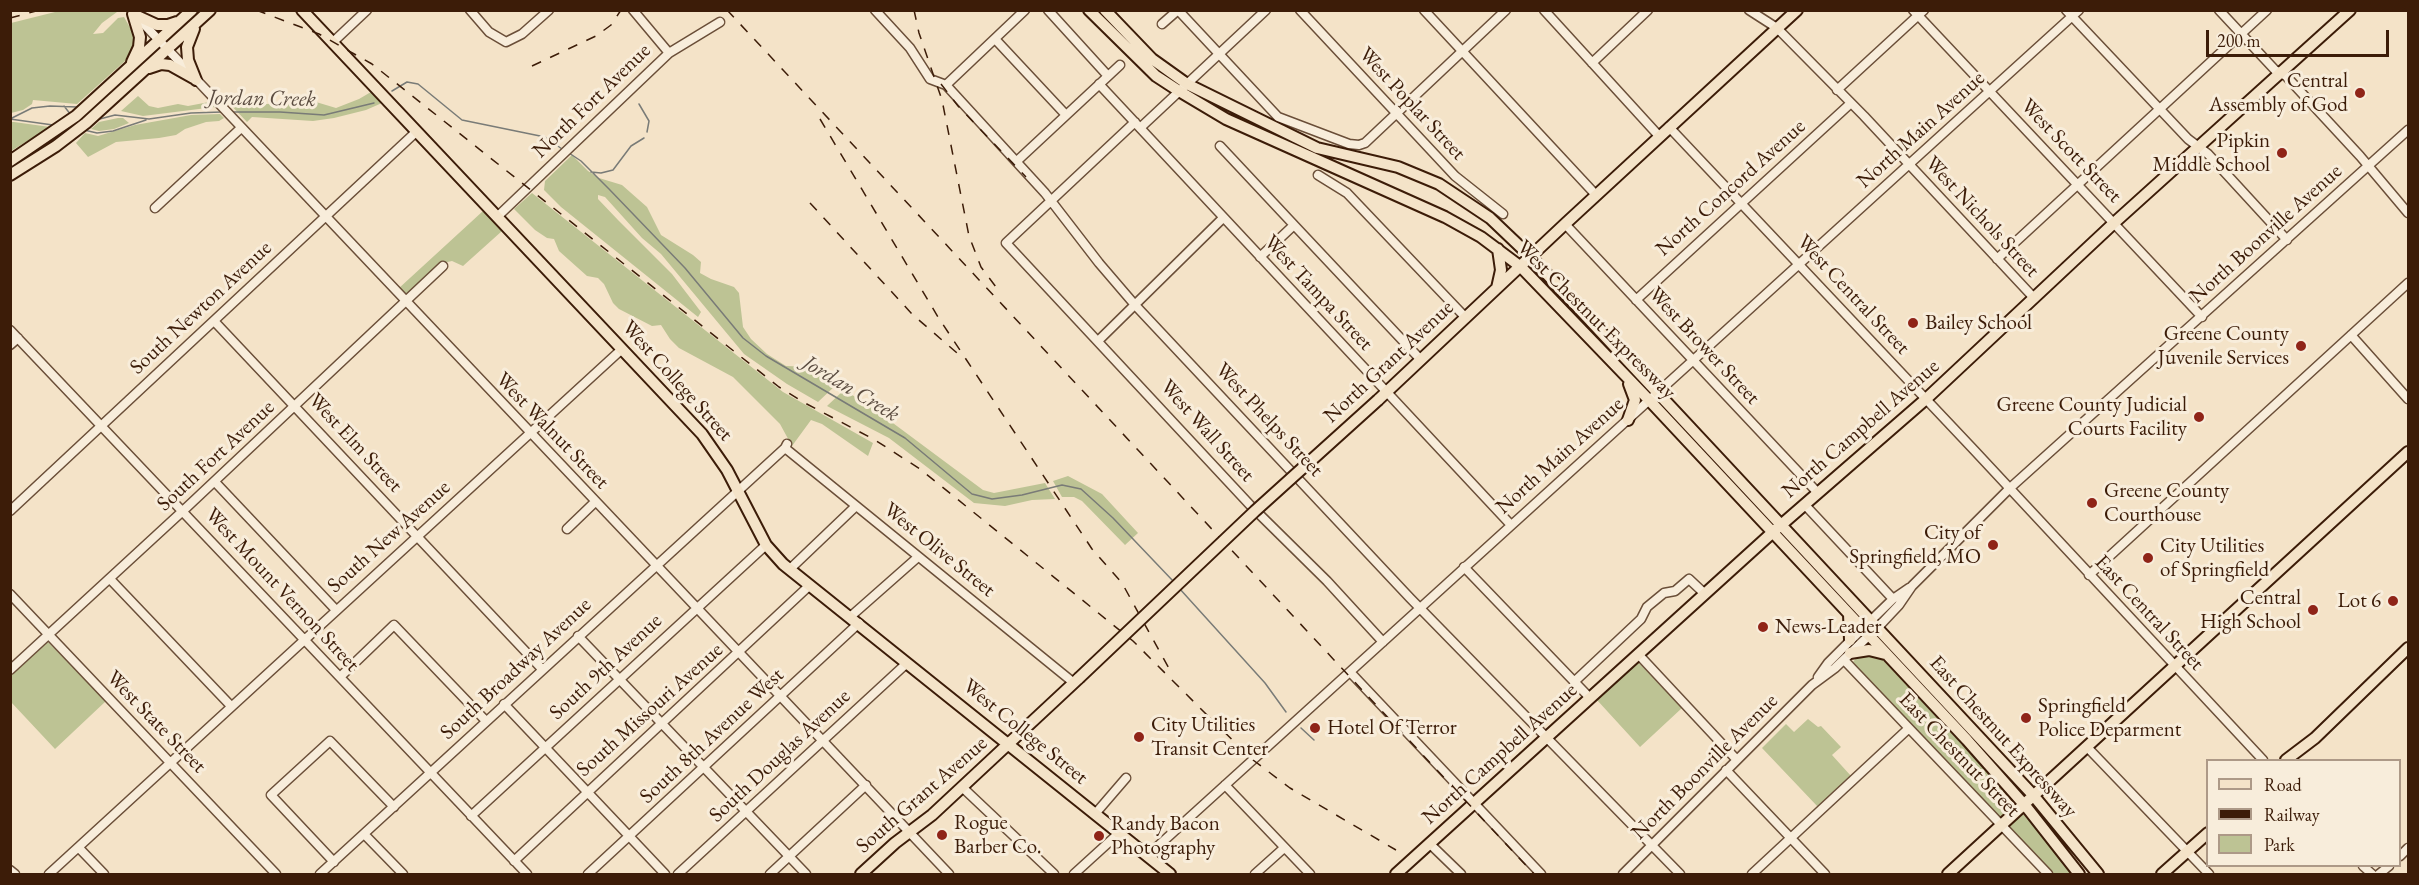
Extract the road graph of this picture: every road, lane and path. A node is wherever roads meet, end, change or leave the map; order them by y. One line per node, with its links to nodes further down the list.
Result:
1 (302, 10): 34 (main road, West College Street)
2 (367, 10): 34 (street)
3 (470, 10): 4 (street)
4 (549, 10)
5 (633, 10): 37 (street)
6 (875, 10): 47 (street, West Phelps Street)
7 (1025, 10): 32 (street)
8 (1048, 10): 44 (street)
9 (1089, 10): 48 (main road, West Chestnut Expressway)
10 (1105, 10): 48 (main road, West Chestnut Expressway)
11 (1178, 10): 29 (street); 38 (street)
12 (1266, 10): 38 (street)
13 (1300, 10): 53 (street, West Poplar Street)
14 (1424, 10): 36 (street)
15 (1506, 10): 36 (street)
16 (1544, 10): 39 (street)
17 (1647, 10): 39 (street)
18 (1749, 10): 30 (street, West Nichols Street)
19 (1797, 10): 30 (main road, North Grant Avenue)
20 (2219, 10): 31 (street)
21 (2267, 10): 31 (street)
22 (2350, 10): 43 (main road, North Campbell Avenue)
23 (132, 12): 25 (main road); 33 (street, West Walnut Street); 42 (main road)
24 (1918, 12): 49 (street); 50 (street, West Scott Street)
25 (190, 13): 33 (main road)
26 (2073, 13): 50 (street, North Main Avenue); 52 (street)
27 (206, 14): 35 (main road); 45 (main road)
28 (720, 22): 37 (street, North Fort Avenue)
29 (1162, 24)
30 (1777, 28): 49 (street, West Nichols Street); 56 (main road, North Grant Avenue)
31 (2241, 34): 43 (street); 52 (street)
32 (995, 39): 47 (street); 54 (street)
33 (159, 41): 35 (street, West Walnut Street); 42 (main road)
34 (332, 43): 59 (main road, West College Street)
35 (167, 50): 41 (main road); 45 (street, West Walnut Street)
36 (1462, 52): 53 (street); 70 (street)
37 (669, 53): 76 (street, North Fort Avenue)
38 (1219, 54): 48 (street); 53 (street)
39 (1592, 63): 60 (street)
40 (1120, 65): 44 (street)
41 (144, 71): 45 (main road); 67 (main road)
42 (124, 72): 63 (main road)
43 (2281, 73): 62 (main road, North Campbell Avenue); 66 (street)
44 (1108, 76): 46 (street)
45 (196, 80): 57 (street, West Walnut Street)
46 (1100, 84): 54 (street); 55 (street, West Tampa Street)
47 (946, 85): 64 (street, West Phelps Street)
48 (1183, 88): 55 (street); 83 (main road, West Chestnut Expressway); 85 (main road, West Chestnut Expressway)
49 (1837, 90): 51 (street, West Nichols Street)
50 (1989, 93): 65 (street, North Main Avenue); 69 (street, West Scott Street)
51 (1851, 103): 65 (street, West Nichols Street); 72 (street, North Concord Avenue)
52 (2159, 108): 62 (street); 69 (street)
53 (1397, 114): 75 (street, West Poplar Street)
54 (1066, 115): 64 (street)
55 (1137, 125): 71 (street); 78 (street, West Tampa Street)
56 (1669, 127): 60 (main road, North Grant Avenue); 72 (street, West Central Street)
57 (241, 128): 73 (street); 77 (street, West Walnut Street)
58 (2409, 130): 66 (street, North Boonville Avenue)
59 (416, 132): 76 (main road, West College Street); 77 (street, South Newton Avenue)
60 (1659, 136): 70 (main road, North Grant Avenue)
61 (1220, 146): 81 (street)
62 (2199, 147): 79 (main road, North Campbell Avenue); 82 (street)
63 (10, 161)
64 (1017, 162): 71 (street, West Phelps Street)
65 (1910, 166): 86 (street, West Nichols Street); 87 (street, North Main Avenue)
66 (2368, 166): 74 (street); 82 (street, North Boonville Avenue)
67 (10, 175)
68 (1318, 175): 97 (street)
69 (2077, 184): 79 (street, West Scott Street); 86 (street)
70 (1596, 195): 80 (main road, North Grant Avenue)
71 (1051, 202): 95 (street, West Phelps Street); 102 (street, West Wall Street)
72 (1740, 202): 87 (street, West Central Street); 93 (street, North Concord Avenue)
73 (155, 208)
74 (2409, 213)
75 (1503, 214)
76 (497, 216): 104 (main road, West College Street)
77 (325, 217): 94 (street, West Walnut Street); 98 (street, South Newton Avenue)
78 (1223, 218): 84 (street, West Tampa Street); 95 (street)
79 (2114, 223): 92 (main road, North Campbell Avenue); 96 (street, West Scott Street)
80 (1565, 224): 85 (main road, North Grant Avenue); 93 (street, West Brower Street)
81 (1294, 225): 84 (street); 105 (street)
82 (2287, 240): 96 (street, North Boonville Avenue)
83 (1498, 249): 89 (main road, West Chestnut Expressway); 91 (main road)
84 (1260, 257): 108 (street, West Tampa Street)
85 (1531, 257): 89 (main road, North Grant Avenue); 109 (main road, West Chestnut Expressway)
86 (1996, 259): 92 (street, West Nichols Street)
87 (1799, 264): 106 (street, North Main Avenue); 110 (street, West Central Street)
88 (443, 266): 94 (street, South Fort Avenue)
89 (1521, 267): 91 (main road, North Grant Avenue); 107 (main road, West Chestnut Expressway)
90 (2409, 283): 100 (street)
91 (1497, 288): 97 (main road, North Grant Avenue)
92 (2034, 298): 110 (main road, North Campbell Avenue)
93 (1636, 300): 106 (street, West Brower Street)
94 (405, 302): 112 (street, South Fort Avenue); 115 (street, West Walnut Street)
95 (1136, 305): 102 (street); 146 (street, West Phelps Street)
96 (2202, 317): 119 (street, North Boonville Avenue)
97 (1466, 318): 105 (main road, North Grant Avenue)
98 (214, 321): 112 (street, West Elm Street); 114 (street, South Newton Avenue)
99 (10, 330): 101 (street, West Mount Vernon Street)
100 (2351, 335): 111 (street); 138 (street)
101 (18, 338): 103 (street); 114 (street, West Mount Vernon Street)
102 (1098, 341): 155 (street, West Wall Street)
103 (10, 345)
104 (622, 349): 115 (street, South New Avenue); 120 (main road, West College Street)
105 (1421, 360): 108 (main road, North Grant Avenue)
106 (1693, 360): 109 (street, North Main Avenue); 121 (street, West Brower Street)
107 (1619, 368): 109 (main road, West Chestnut Expressway); 113 (main road)
108 (1382, 396): 127 (street, West Tampa Street); 168 (main road, North Grant Avenue, bridge)
109 (1653, 396): 113 (street, North Main Avenue); 128 (main road, West Chestnut Expressway)
110 (1926, 399): 119 (street, West Central Street); 121 (main road, North Campbell Avenue)
111 (2409, 399)
112 (296, 406): 118 (street, South Fort Avenue); 130 (street, West Elm Street)
113 (1628, 420): 127 (street, North Main Avenue)
114 (102, 428): 125 (street, South Newton Avenue); 126 (street, West Mount Vernon Street)
115 (530, 434): 122 (street, West Walnut Street); 130 (street, South New Avenue)
116 (786, 446): 120 (street, South Broadway Avenue); 124 (street, West Olive Street)
117 (2409, 452): 162 (main road)
118 (215, 482): 126 (street, South Fort Avenue); 147 (street)
119 (2010, 488): 138 (street, East Central Street); 141 (street, North Boonville Avenue)
120 (737, 491): 131 (main road, West College Street); 135 (street, South Broadway Avenue)
121 (1818, 493): 123 (main road, North Campbell Avenue)
122 (595, 502): 129 (street); 135 (street, West Walnut Street)
123 (1805, 505): 128 (main road, North Campbell Avenue); 144 (street)
124 (856, 506): 134 (street, West Olive Street); 137 (street)
125 (10, 511)
126 (183, 511): 139 (street, South Fort Avenue); 153 (street, West Mount Vernon Street)
127 (1511, 525): 136 (street, North Main Avenue)
128 (1777, 528): 132 (main road, North Campbell Avenue); 133 (main road, West Chestnut Expressway); 150 (main road, West Chestnut Expressway)
129 (567, 529)
130 (417, 536): 147 (street, South New Avenue); 163 (street, West Elm Street)
131 (766, 545): 137 (main road, West College Street); 145 (street, South 9th Avenue)
132 (1752, 550): 133 (main road); 143 (main road, North Campbell Avenue)
133 (1791, 551): 148 (main road, West Chestnut Expressway)
134 (918, 557): 149 (street, South 8th Avenue West); 168 (street, West Olive Street)
135 (655, 565): 145 (street, West Walnut Street); 152 (street, South Broadway Avenue)
136 (1464, 567): 146 (street, North Main Avenue); 169 (street)
137 (790, 570): 140 (main road, West College Street)
138 (2089, 575): 162 (street, East Central Street)
139 (110, 579): 151 (street, South Fort Avenue); 174 (street)
140 (810, 585): 149 (main road, West College Street); 157 (street, South Missouri Avenue)
141 (1912, 586): 144 (street, North Boonville Avenue); 150 (street, North Boonville Avenue)
142 (10, 594): 151 (street, West State Street)
143 (1705, 594): 158 (main road, North Campbell Avenue); 169 (street)
144 (1893, 599): 150 (street, North Boonville Avenue)
145 (696, 608): 157 (street, West Walnut Street); 167 (street, South 9th Avenue)
146 (1420, 608): 155 (street, North Main Avenue); 178 (street, West Phelps Street)
147 (336, 610): 153 (street, South New Avenue)
148 (1849, 614): 150 (main road, West Chestnut Expressway); 154 (main road)
149 (854, 620): 161 (main road, West College Street); 171 (street, South 8th Avenue West)
150 (1870, 628): 154 (street, North Boonville Avenue); 159 (street, North Boonville Avenue); 160 (main road, East Chestnut Expressway); 196 (main road, East Chestnut Expressway)
151 (49, 635): 164 (street, South Fort Avenue); 186 (street, West State Street)
152 (578, 636): 163 (street, South Broadway Avenue); 167 (street)
153 (304, 640): 166 (street, West Mount Vernon Street); 174 (street, South New Avenue)
154 (1850, 640): 170 (street, North Boonville Avenue)
155 (1383, 642): 165 (street, North Main Avenue)
156 (2409, 648): 183 (main road)
157 (738, 653): 171 (street, West Walnut Street); 176 (street, South Missouri Avenue)
158 (1638, 654): 172 (main road, North Campbell Avenue); 184 (street)
159 (1847, 657): 160 (main road); 170 (street, North Boonville Avenue); 177 (street, East Chestnut Street)
160 (1889, 657): 194 (main road, East Chestnut Expressway)
161 (907, 663): 179 (street, South Douglas Avenue); 180 (main road, West College Street)
162 (2173, 666): 181 (main road); 185 (street, East Central Street)
163 (542, 669): 173 (street, South Broadway Avenue)
164 (10, 670)
165 (1350, 672): 192 (street, North Main Avenue); 197 (street)
166 (340, 677): 175 (street); 189 (street, West Mount Vernon Street)
167 (621, 680): 176 (street); 182 (street, South 9th Avenue)
168 (1077, 680): 180 (main road, North Grant Avenue)
169 (1574, 682): 172 (street)
170 (1812, 685): 184 (street, North Boonville Avenue)
171 (782, 696): 179 (street, West Walnut Street); 187 (street, South 8th Avenue West)
172 (1590, 698): 178 (main road, North Campbell Avenue)
173 (504, 704): 175 (street, South Broadway Avenue); 182 (street)
174 (231, 706): 186 (street, South New Avenue)
175 (486, 721): 189 (street, South Broadway Avenue)
176 (662, 724): 187 (street); 195 (street, South Missouri Avenue)
177 (1908, 729): 203 (street, East Chestnut Street); 209 (street)
178 (1546, 739): 197 (main road, North Campbell Avenue); 211 (street, West Phelps Street)
179 (824, 741): 191 (street, West Walnut Street); 200 (street, South Douglas Avenue)
180 (1009, 744): 193 (main road, South Grant Avenue); 201 (main road, West College Street)
181 (2087, 747): 196 (main road); 214 (street)
182 (544, 748): 195 (street); 202 (street, South 9th Avenue)
183 (2289, 757)
184 (1736, 759): 188 (street, North Boonville Avenue)
185 (2262, 759)
186 (169, 764): 212 (street, South New Avenue); 223 (street, West State Street)
187 (705, 768): 200 (street); 208 (street, South 8th Avenue West)
188 (1726, 770): 209 (street); 211 (street, North Boonville Avenue)
189 (430, 773): 199 (street, South Broadway Avenue); 202 (street, West Mount Vernon Street)
190 (1126, 778): 201 (street)
191 (866, 785): 204 (street, West Walnut Street); 216 (street)
192 (1225, 785): 213 (street); 215 (street, North Main Avenue)
193 (962, 787): 204 (main road, South Grant Avenue); 234 (street)
194 (2011, 789): 198 (main road, East Chestnut Expressway); 203 (main road)
195 (587, 792): 208 (street); 217 (street, South Missouri Avenue)
196 (2033, 795): 198 (main road); 249 (main road, East Chestnut Expressway)
197 (1473, 804): 210 (main road, North Campbell Avenue); 241 (street)
198 (2024, 804): 203 (main road); 248 (main road, East Chestnut Expressway)
199 (394, 807): 206 (street, South Broadway Avenue); 218 (street)
200 (746, 811): 216 (street); 229 (street, South Douglas Avenue)
201 (1095, 814): 205 (main road, West College Street)
202 (471, 816): 217 (street, West Mount Vernon Street)
203 (2002, 825): 246 (main road); 247 (street, East Chestnut Street)
204 (911, 832): 232 (main road, South Grant Avenue); 233 (street, West Walnut Street)
205 (1119, 833): 215 (main road, West College Street); 235 (street)
206 (364, 835): 218 (street, South Broadway Avenue); 225 (street)
207 (2206, 835): 214 (main road)
208 (629, 837): 227 (street, South 8th Avenue West); 228 (street)
209 (1792, 838): 244 (street); 245 (street)
210 (1430, 844): 239 (main road, North Campbell Avenue); 240 (street)
211 (1651, 846): 242 (street, North Boonville Avenue); 243 (street, West Phelps Street)
212 (79, 848): 221 (street, South New Avenue); 222 (street)
213 (1284, 848): 237 (street); 238 (street)
214 (2188, 851): 250 (main road); 251 (street)
215 (1147, 856): 236 (main road, West College Street)
216 (789, 857): 230 (street); 231 (street)
217 (514, 861): 226 (street, West Mount Vernon Street)
218 (334, 862): 224 (street, South Broadway Avenue)
219 (10, 870): 220 (street)
220 (15, 874)
221 (50, 874)
222 (104, 874)
223 (276, 874)
224 (321, 874)
225 (403, 874)
226 (525, 874)
227 (588, 874)
228 (665, 874)
229 (678, 874)
230 (770, 874)
231 (806, 874)
232 (861, 874)
233 (949, 874)
234 (1054, 874)
235 (1074, 874)
236 (1170, 874)
237 (1255, 874)
238 (1310, 874)
239 (1396, 874)
240 (1461, 874)
241 (1540, 874)
242 (1623, 874)
243 (1680, 874)
244 (1752, 874)
245 (1825, 874)
246 (1948, 874)
247 (2048, 874)
248 (2079, 874)
249 (2098, 874)
250 (2162, 874)
251 (2209, 874)

